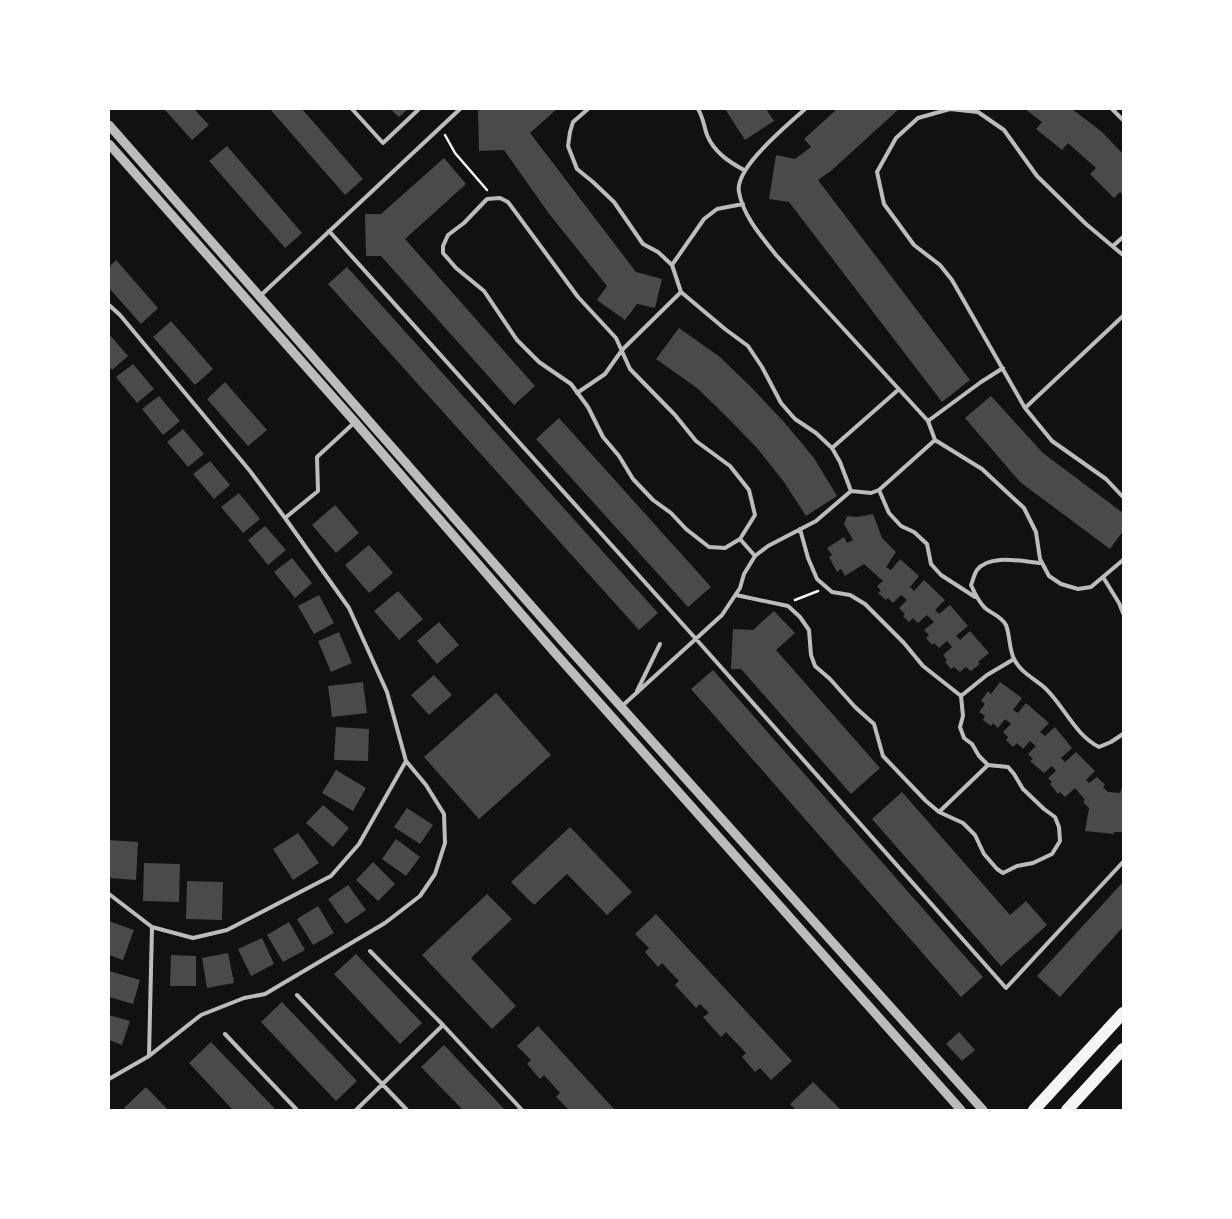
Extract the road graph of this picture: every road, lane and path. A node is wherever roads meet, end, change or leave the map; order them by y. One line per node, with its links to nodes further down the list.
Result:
1 (352, 109): 2 (lane)
2 (419, 109)
3 (460, 109): 12 (lane)
4 (588, 109): 21 (lane)
5 (698, 109): 14 (lane)
6 (794, 109): 9 (lane)
7 (805, 109): 9 (lane)
8 (1112, 109): 10 (lane)
9 (799, 115): 14 (lane)
10 (1123, 120)
11 (109, 125): 23 (street)
12 (440, 128): 15 (path); 17 (lane)
13 (109, 144): 32 (street)
14 (744, 170): 16 (lane)
15 (487, 199): 26 (lane); 29 (lane)
16 (743, 204): 21 (lane); 28 (lane)
17 (330, 231): 23 (lane); 50 (lane)
18 (1123, 237): 19 (lane)
19 (1113, 246): 20 (lane); 27 (lane)
20 (1123, 255)
21 (672, 265): 22 (lane)
22 (681, 292): 26 (lane); 34 (lane)
23 (260, 296): 55 (street)
24 (109, 305): 38 (lane)
25 (1123, 316): 30 (lane)
26 (622, 350): 29 (lane); 40 (lane)
27 (1003, 368): 30 (lane); 31 (lane)
28 (898, 390): 31 (lane); 34 (lane)
29 (577, 393): 40 (lane)
30 (1026, 408): 37 (lane)
31 (928, 421): 33 (lane)
32 (355, 422): 38 (lane); 76 (street)
33 (935, 440): 35 (lane); 43 (lane)
34 (832, 448): 36 (lane)
35 (879, 490): 36 (lane); 47 (lane)
36 (852, 491): 39 (lane)
37 (1123, 497)
38 (285, 518): 57 (lane)
39 (800, 529): 41 (lane); 45 (lane)
40 (740, 540): 41 (lane)
41 (755, 556): 46 (lane)
42 (1123, 560): 44 (lane)
43 (1042, 562): 44 (lane); 47 (lane)
44 (1103, 577): 49 (lane)
45 (826, 587): 48 (path); 54 (lane)
46 (736, 595): 48 (lane); 50 (lane)
47 (976, 598): 52 (lane)
48 (788, 606): 59 (lane)
49 (1123, 612)
50 (696, 639): 53 (lane); 60 (lane)
51 (660, 644): 53 (lane)
52 (1014, 659): 54 (lane); 56 (lane)
53 (636, 694): 55 (lane)
54 (960, 696): 58 (lane)
55 (621, 707): 77 (street)
56 (1123, 734)
57 (406, 761): 62 (lane); 69 (lane)
58 (988, 765): 59 (lane); 59 (lane)
59 (939, 812)
60 (1123, 862)
61 (109, 894): 62 (lane)
62 (152, 927): 69 (lane)
63 (370, 951): 66 (lane)
64 (297, 995): 71 (lane)
65 (1123, 1013): 78 (main road)
66 (443, 1025): 71 (lane); 75 (lane)
67 (225, 1034): 72 (lane)
68 (1123, 1049): 79 (main road)
69 (149, 1056): 70 (lane)
70 (109, 1079)
71 (383, 1084): 73 (lane); 74 (lane)
72 (297, 1110)
73 (356, 1110)
74 (407, 1110)
75 (522, 1110)
76 (961, 1110)
77 (983, 1110)
78 (1034, 1110)
79 (1067, 1110)

